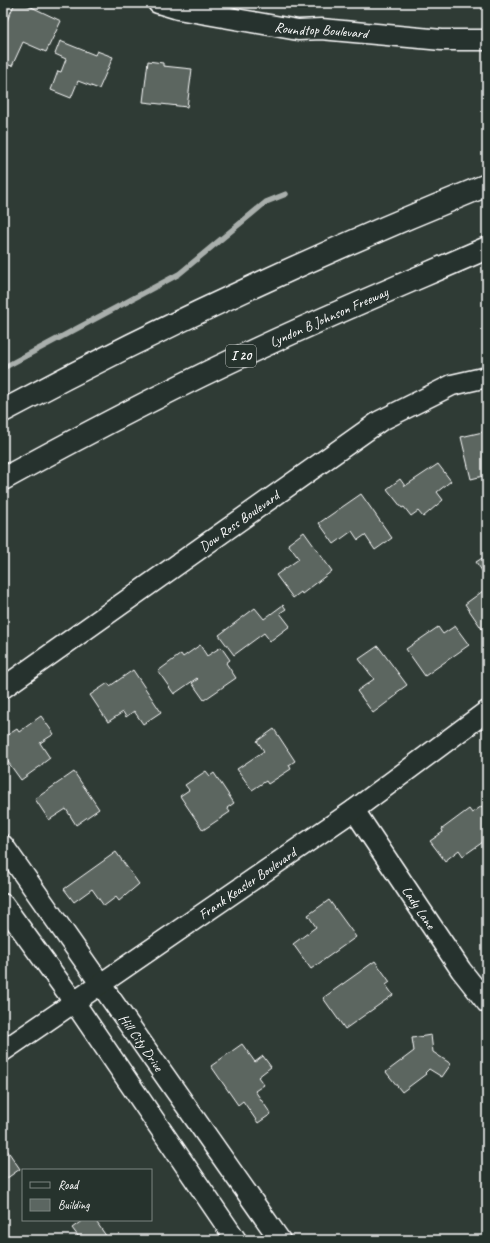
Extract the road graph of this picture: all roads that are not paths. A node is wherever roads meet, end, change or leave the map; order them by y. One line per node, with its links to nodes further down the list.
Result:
1 (158, 3): 2 (street, Roundtop Boulevard)
2 (487, 40)
3 (487, 185): 6 (highway)
4 (487, 248): 7 (highway, Lyndon B Johnson Freeway / I 20)
5 (487, 377): 8 (street, Dow Ross Boulevard)
6 (3, 411)
7 (3, 479)
8 (3, 688)
9 (487, 711): 10 (street, Frank Keasler Boulevard)
10 (354, 810): 13 (street, Frank Keasler Boulevard); 15 (street, Lady Lane)
11 (3, 845): 13 (street, Hill City Drive)
12 (3, 904): 14 (street)
13 (101, 983): 14 (street, Frank Keasler Boulevard); 17 (street, Hill City Drive)
14 (74, 1002): 16 (street, Frank Keasler Boulevard); 18 (street)
15 (487, 1003)
16 (3, 1051)
17 (270, 1237)
18 (236, 1240)

